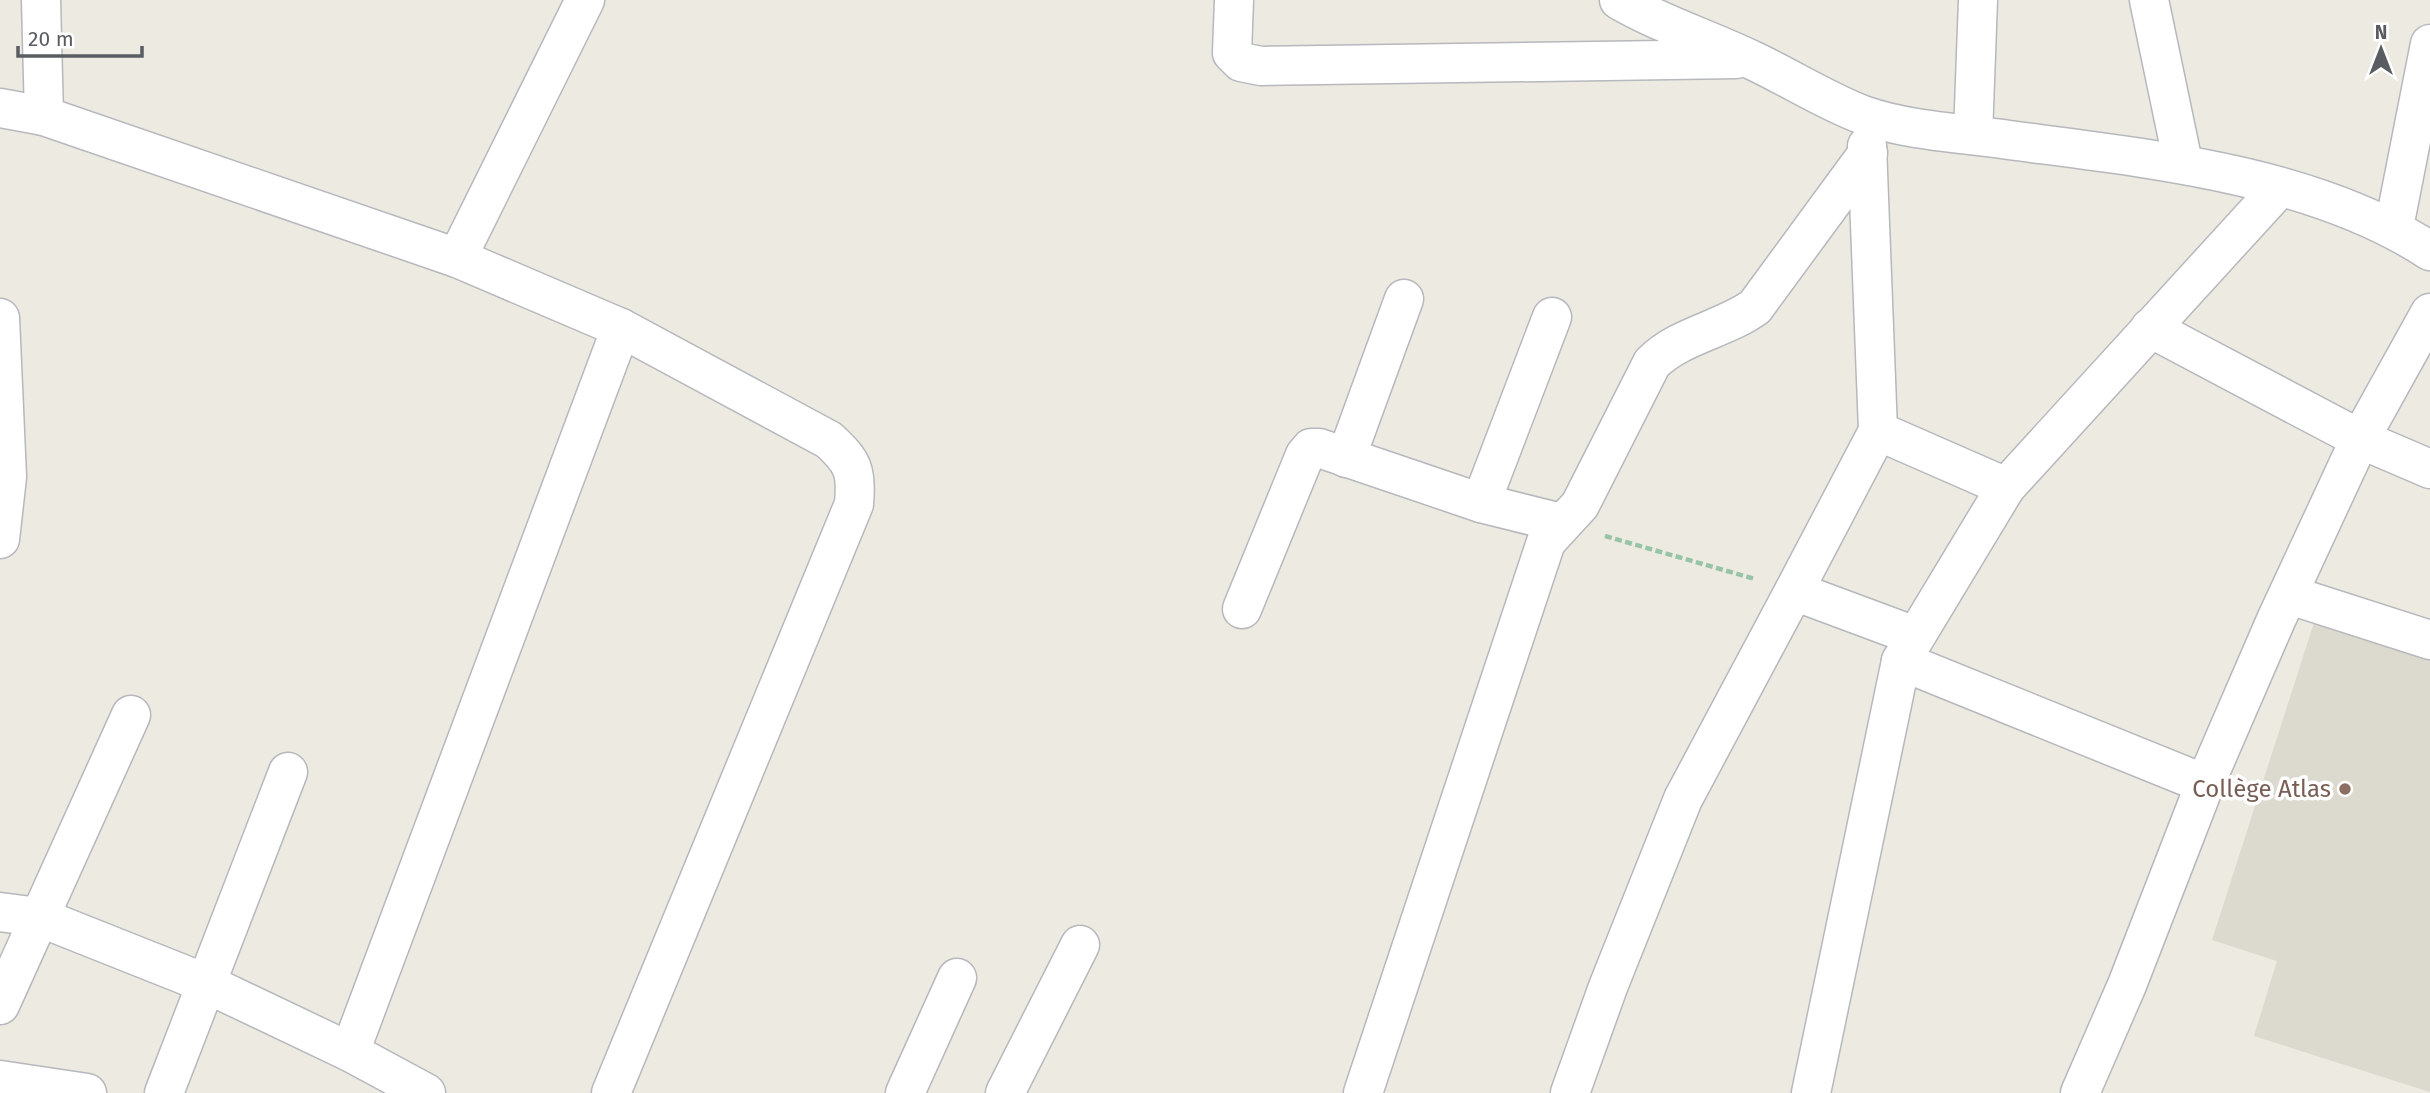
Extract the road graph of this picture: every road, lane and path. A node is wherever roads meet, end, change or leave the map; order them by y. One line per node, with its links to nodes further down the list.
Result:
1 (41, 0): 11 (street)
2 (585, 0): 18 (street)
3 (1234, 0): 8 (street)
4 (1619, 0): 8 (street)
5 (1978, 0): 12 (street)
6 (2149, 0): 14 (street)
7 (2430, 44): 16 (street)
8 (1751, 59): 10 (street)
9 (0, 108): 11 (street)
10 (1864, 115): 12 (street); 13 (street)
11 (44, 116): 18 (street)
12 (1973, 135): 14 (street)
13 (1868, 153): 25 (street); 32 (street)
14 (2183, 163): 15 (street)
15 (2280, 187): 16 (street); 24 (street)
16 (2394, 227): 17 (street)
17 (2430, 251)
18 (457, 258): 23 (street)
19 (1404, 299): 28 (street)
20 (2430, 313): 26 (street)
21 (1552, 317): 31 (street)
22 (0, 318): 27 (street)
23 (621, 328): 48 (street); 53 (street)
24 (2150, 328): 26 (street); 30 (street)
25 (1878, 430): 30 (street); 34 (street)
26 (2360, 439): 29 (street); 35 (street)
27 (3, 443): 33 (street)
28 (1346, 458): 31 (street); 36 (street)
29 (2430, 469)
30 (2006, 487): 38 (street)
31 (1481, 503): 32 (street)
32 (1560, 523): 34 (path); 56 (street)
33 (0, 539)
34 (1794, 590): 38 (street); 57 (street)
35 (2290, 595): 37 (street); 41 (street)
36 (1242, 609)
37 (2430, 639)
38 (1908, 648): 41 (street); 58 (street)
39 (131, 715): 43 (street)
40 (288, 772): 46 (street)
41 (2205, 784): 59 (street)
42 (0, 912): 43 (street)
43 (39, 917): 46 (street); 47 (street)
44 (1080, 945): 55 (street)
45 (957, 978): 54 (street)
46 (205, 983): 48 (street); 51 (street)
47 (0, 1005)
48 (350, 1052): 52 (street)
49 (0, 1080): 50 (street)
50 (87, 1093)
51 (164, 1093)
52 (426, 1093)
53 (611, 1093)
54 (905, 1093)
55 (1005, 1093)
56 (1363, 1093)
57 (1570, 1093)
58 (1811, 1093)
59 (2080, 1093)

